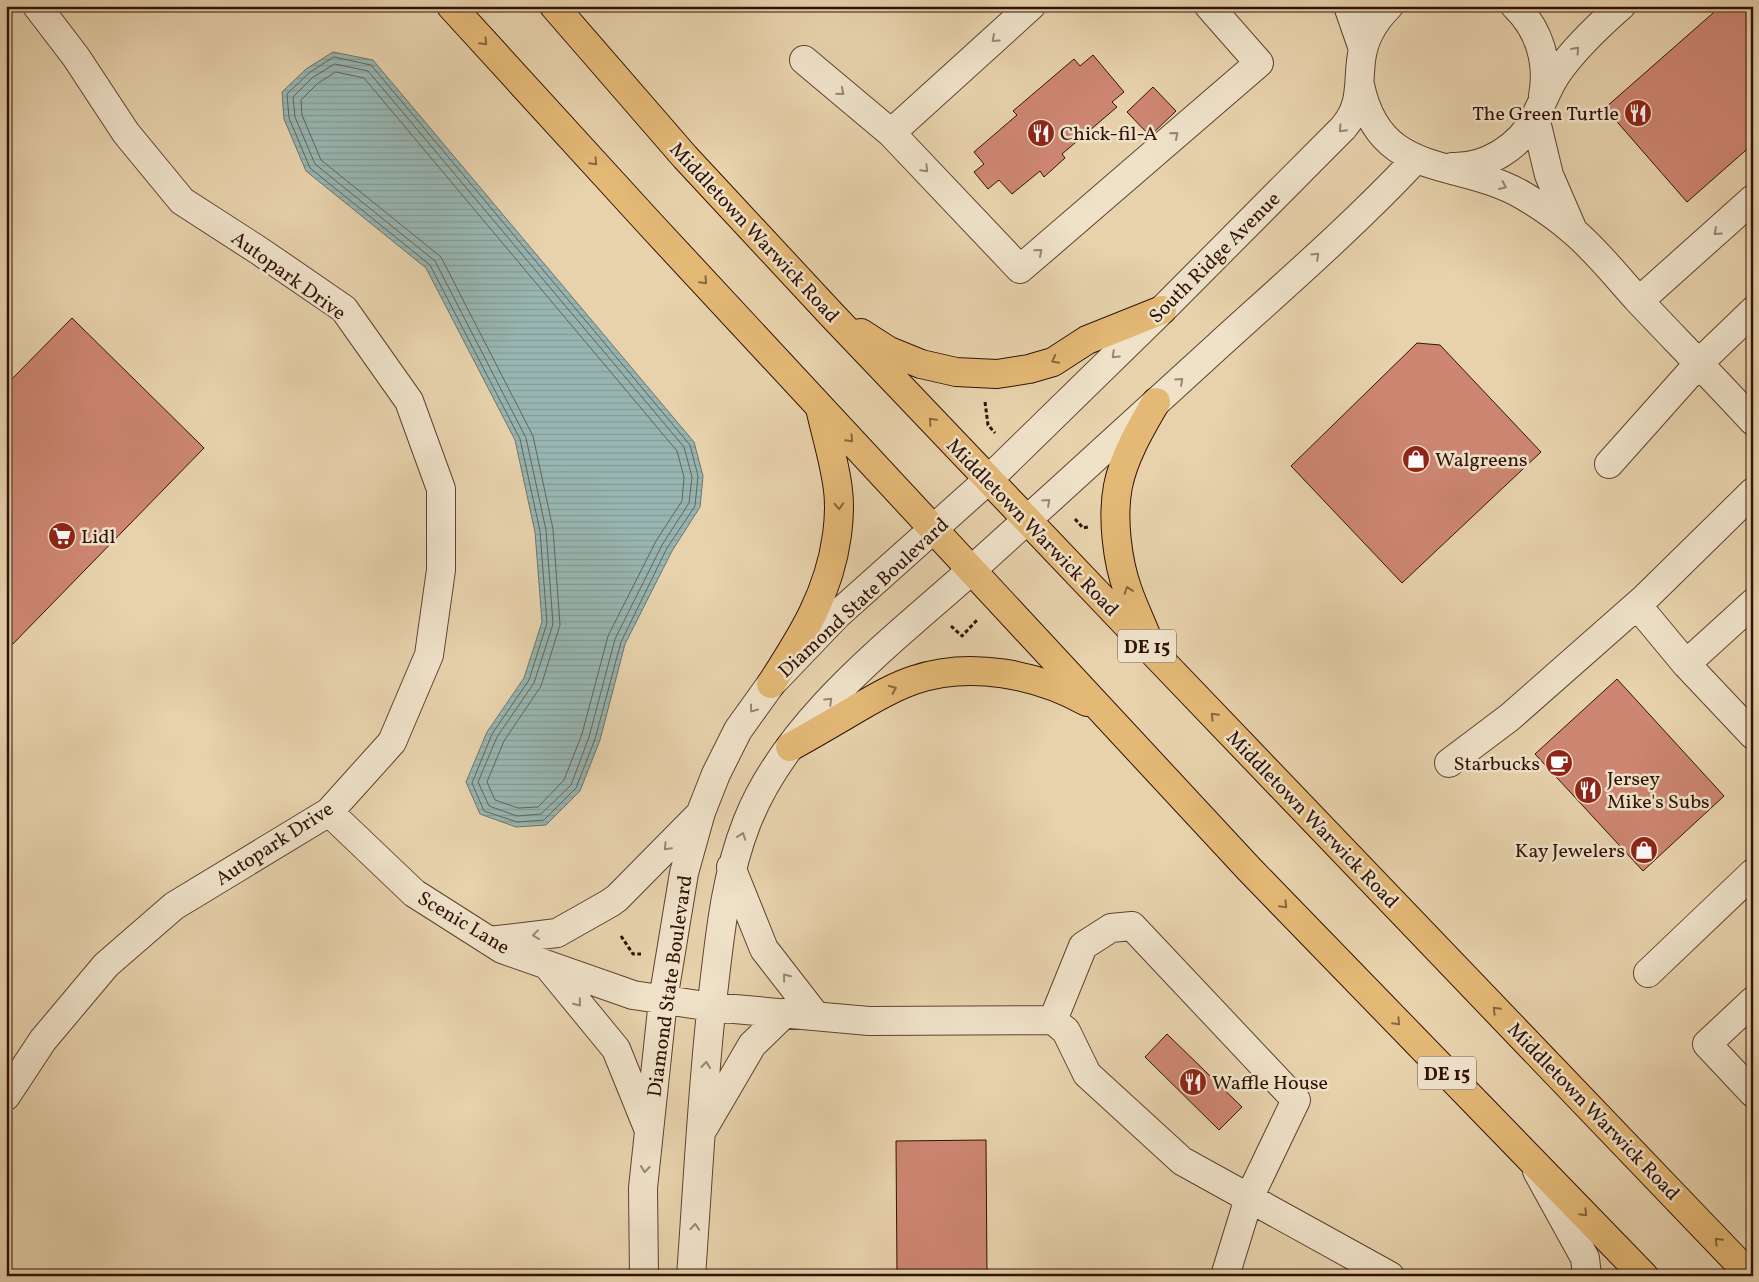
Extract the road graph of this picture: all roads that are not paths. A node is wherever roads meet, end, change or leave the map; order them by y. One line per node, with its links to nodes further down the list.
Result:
1 (37, 6): 41 (street, Autopark Drive)
2 (451, 6): 24 (main road, DE 15, one-way to 24)
3 (554, 6): 21 (main road, Middletown Warwick Road / DE 15)
4 (1031, 6): 14 (street, one-way to 14)
5 (1209, 6): 14 (street, one-way to 5)
6 (1348, 6): 10 (street)
7 (1389, 6): 10 (street, South Ridge Avenue)
8 (1515, 6): 13 (street)
9 (1621, 6): 13 (street, one-way to 9)
10 (1363, 49): 12 (street, South Ridge Avenue)
11 (804, 60): 14 (street, one-way to 14)
12 (1360, 85): 15 (street); 19 (street, South Ridge Avenue, one-way to 19)
13 (1538, 111): 15 (street); 17 (street)
14 (891, 134)
15 (1428, 163): 17 (street, one-way to 17); 23 (street, one-way to 15)
16 (1753, 199): 18 (street, one-way to 18)
17 (1574, 232): 18 (street)
18 (1639, 301): 22 (street)
19 (1162, 310): 21 (main road, one-way to 21); 27 (street, South Ridge Avenue, one-way to 27)
20 (1753, 311): 22 (street)
21 (831, 314): 27 (main road, Middletown Warwick Road / DE 15, one-way to 21)
22 (1699, 363): 25 (street); 26 (street)
23 (1156, 402): 29 (street, one-way to 23); 34 (main road, one-way to 23)
24 (820, 406): 30 (main road, DE 15, one-way to 30); 36 (main road, one-way to 36)
25 (1753, 420)
26 (1609, 464)
27 (988, 480): 29 (main road, Middletown Warwick Road / DE 15); 30 (street, Diamond State Boulevard)
28 (1753, 492): 33 (street)
29 (1026, 520): 31 (street); 34 (main road, Middletown Warwick Road / DE 15)
30 (934, 530): 31 (main road, DE 15); 36 (street, Diamond State Boulevard)
31 (972, 570): 37 (main road, DE 15); 39 (street, one-way to 31)
32 (1753, 603): 35 (street)
33 (1637, 605): 35 (street); 40 (street)
34 (1152, 651): 66 (main road, Middletown Warwick Road / DE 15, one-way to 34)
35 (1686, 664): 38 (street)
36 (771, 684): 42 (street, Diamond State Boulevard, one-way to 42)
37 (1108, 717): 39 (main road, one-way to 37); 58 (main road, DE 15, one-way to 58)
38 (1751, 728)
39 (790, 747): 43 (street, one-way to 39)
40 (1449, 763)
41 (330, 812): 45 (street, Scenic Lane); 55 (street, Autopark Drive)
42 (701, 812): 45 (street, one-way to 45); 48 (street, Diamond State Boulevard)
43 (731, 867): 50 (street); 52 (street, one-way to 43)
44 (1753, 873): 47 (street)
45 (489, 941): 46 (street, Scenic Lane)
46 (547, 965): 48 (street, Scenic Lane); 56 (street, one-way to 56)
47 (1648, 973)
48 (663, 1000): 50 (street, Scenic Lane); 56 (street, Diamond State Boulevard)
49 (1753, 1001): 54 (street)
50 (712, 1007): 51 (street, Scenic Lane); 57 (street, one-way to 50)
51 (785, 1013): 52 (street, Scenic Lane); 57 (street)
52 (816, 1016): 53 (street, Scenic Lane)
53 (1053, 1020): 59 (street); 59 (street)
54 (1753, 1093)
55 (6, 1096)
56 (649, 1130): 60 (street, Diamond State Boulevard, one-way to 60)
57 (701, 1132): 61 (street, one-way to 57)
58 (1529, 1156): 64 (street); 65 (main road, DE 15, one-way to 65)
59 (1248, 1198): 62 (street); 63 (street)
60 (644, 1276)
61 (692, 1276)
62 (1226, 1276)
63 (1390, 1276)
64 (1587, 1276)
65 (1644, 1276)
66 (1751, 1276)

